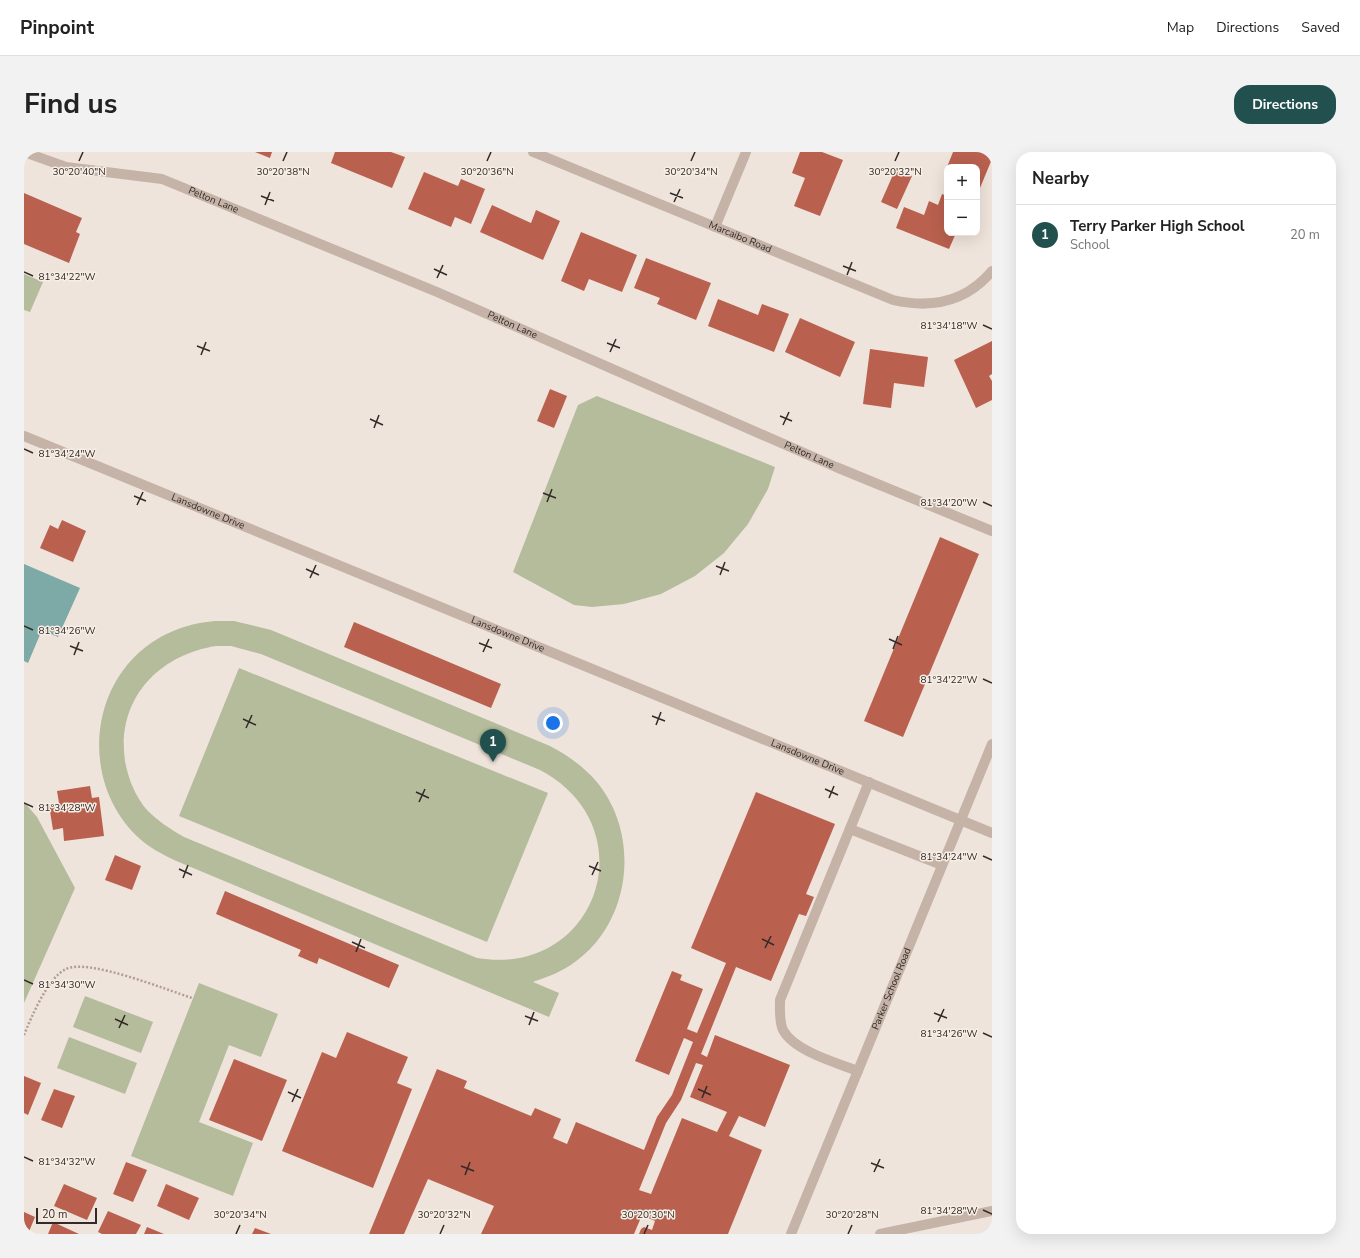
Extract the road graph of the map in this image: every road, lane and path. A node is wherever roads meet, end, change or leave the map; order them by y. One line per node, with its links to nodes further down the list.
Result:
1 (24, 152): 7 (street, Pelton Lane)
2 (533, 152): 4 (street, Marcaibo Road)
3 (746, 152): 4 (street)
4 (715, 227): 5 (street, Marcaibo Road)
5 (992, 271)
6 (24, 436): 9 (street, Lansdowne Drive)
7 (992, 530)
8 (992, 744): 10 (street, Parker School Road)
9 (869, 782): 10 (street, Lansdowne Drive); 11 (street)
10 (961, 819): 12 (street, Lansdowne Drive); 13 (street, Parker School Road)
11 (850, 829): 13 (street); 16 (street)
12 (992, 832)
13 (942, 866): 16 (street, Parker School Road)
14 (192, 998): 15 (path)
15 (24, 1035)
16 (858, 1071): 18 (street, Parker School Road)
17 (992, 1211): 19 (street)
18 (791, 1234)
19 (880, 1234)

